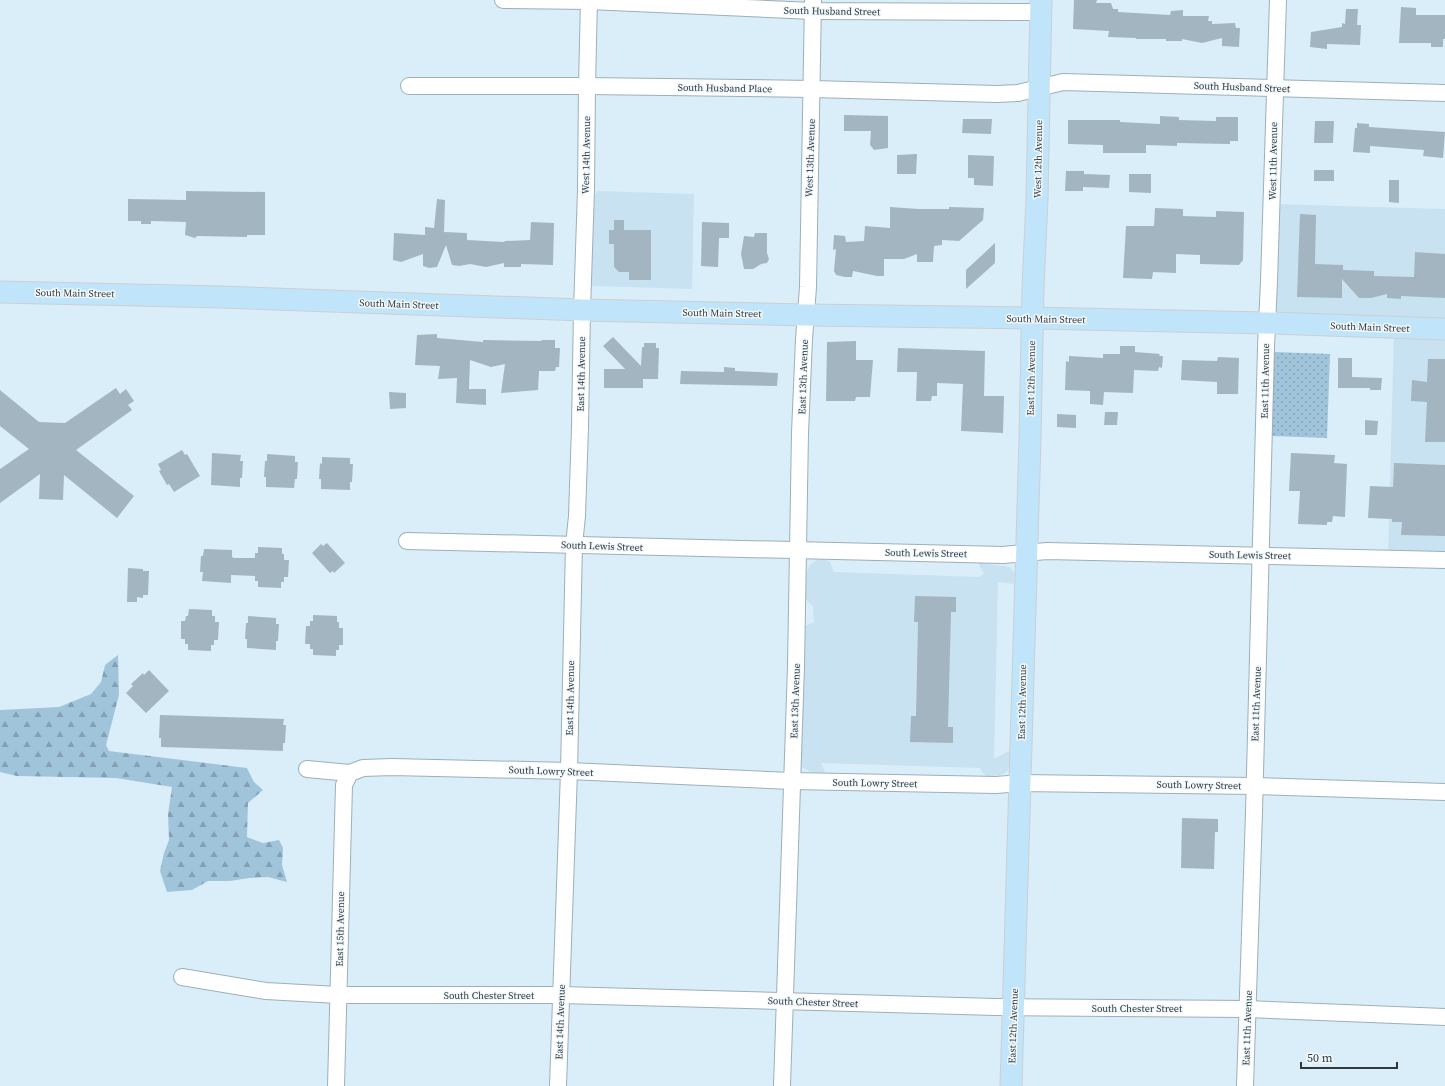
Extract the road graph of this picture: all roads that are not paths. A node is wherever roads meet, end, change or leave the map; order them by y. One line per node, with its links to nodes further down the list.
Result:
1 (503, 0): 2 (street, South Husband Street)
2 (590, 0): 4 (street, South Husband Street); 7 (street, West 14th Avenue)
3 (1278, 0): 9 (street, West 11th Avenue)
4 (813, 6): 5 (street, South Husband Street); 10 (street, West 13th Avenue)
5 (1041, 6): 8 (main road, West 12th Avenue)
6 (409, 86): 7 (street, South Husband Place)
7 (587, 86): 10 (street, South Husband Place); 13 (street, West 14th Avenue)
8 (1039, 88): 9 (street, South Husband Street); 10 (street, South Husband Place); 15 (main road, West 12th Avenue)
9 (1274, 88): 11 (street, South Husband Street); 16 (street, West 11th Avenue)
10 (812, 89): 14 (street, West 13th Avenue)
11 (1445, 93)
12 (0, 292): 13 (main road, South Main Street)
13 (582, 310): 14 (main road, South Main Street); 19 (street, East 14th Avenue)
14 (806, 315): 15 (main road, South Main Street); 20 (street, East 13th Avenue)
15 (1032, 318): 16 (main road, South Main Street); 21 (main road, East 12th Avenue)
16 (1267, 323): 17 (main road, South Main Street); 22 (street, East 11th Avenue)
17 (1445, 329)
18 (407, 541): 19 (street, South Lewis Street)
19 (574, 545): 20 (street, South Lewis Street); 25 (street, East 14th Avenue)
20 (798, 551): 21 (street, South Lewis Street); 27 (street, East 13th Avenue)
21 (1026, 553): 22 (street, South Lewis Street); 28 (main road, East 12th Avenue)
22 (1260, 556): 23 (street, South Lewis Street); 29 (street, East 11th Avenue)
23 (1445, 560)
24 (307, 769): 26 (street, South Lowry Street)
25 (569, 771): 26 (street, South Lowry Street); 27 (street, South Lowry Street); 33 (street, East 14th Avenue)
26 (350, 773): 32 (street, East 15th Avenue)
27 (792, 781): 28 (street, South Lowry Street); 34 (street, East 13th Avenue)
28 (1020, 783): 29 (street, South Lowry Street); 35 (main road, East 12th Avenue)
29 (1254, 786): 30 (street, South Lowry Street); 36 (street, East 11th Avenue)
30 (1445, 792)
31 (182, 977): 32 (street, South Chester Street)
32 (338, 995): 33 (street, South Chester Street); 38 (street, East 15th Avenue)
33 (561, 995): 34 (street, South Chester Street); 39 (street, East 14th Avenue)
34 (785, 1001): 35 (street, South Chester Street); 40 (street, East 13th Avenue)
35 (1013, 1007): 36 (street, South Chester Street); 41 (main road, East 12th Avenue)
36 (1247, 1009): 37 (street, South Chester Street); 42 (street, East 11th Avenue)
37 (1445, 1017)
38 (336, 1086)
39 (558, 1086)
40 (782, 1086)
41 (1011, 1086)
42 (1245, 1086)

